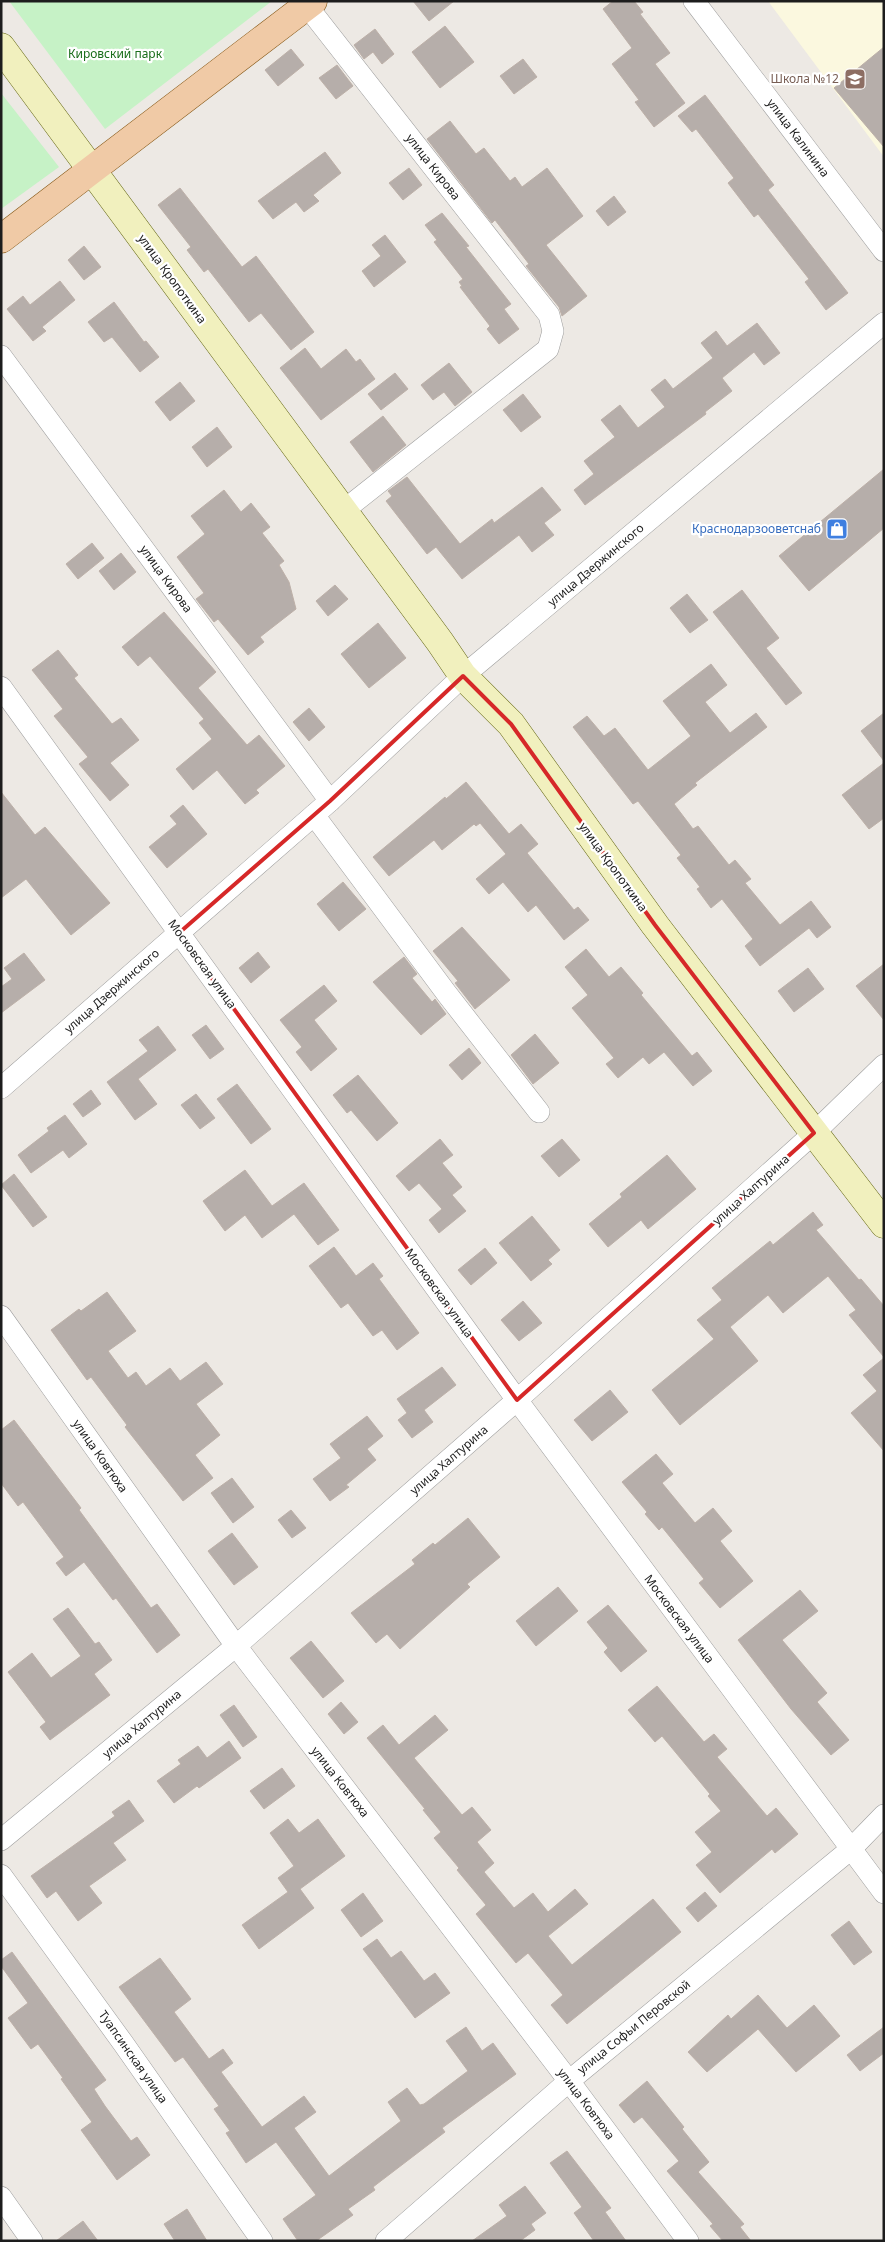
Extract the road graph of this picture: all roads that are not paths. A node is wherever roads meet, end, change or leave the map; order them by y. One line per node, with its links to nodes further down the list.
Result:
1 (694, 1): 6 (street, улица Калинина)
2 (310, 3): 4 (main road, улица Кирова); 9 (street, улица Кирова)
3 (1, 47): 4 (main road, улица Кропоткина)
4 (91, 170): 5 (main road, улица Кирова); 9 (main road, улица Кропоткина)
5 (1, 239)
6 (884, 251)
7 (884, 323): 10 (street, улица Дзержинского)
8 (1, 356): 12 (street, улица Кирова)
9 (343, 511): 10 (main road, улица Кропоткина)
10 (463, 676): 12 (street, улица Дзержинского); 18 (main road, улица Кропоткина)
11 (1, 687): 14 (street, Московская улица)
12 (330, 801): 13 (street, улица Дзержинского)
13 (314, 815): 14 (street, улица Дзержинского); 17 (street)
14 (179, 932): 16 (street, улица Дзержинского); 21 (street, Московская улица)
15 (884, 1065): 18 (street, улица Халтурина)
16 (1, 1088)
17 (539, 1112)
18 (814, 1133): 19 (main road, улица Кропоткина); 21 (street, улица Халтурина)
19 (884, 1224)
20 (1, 1316): 22 (street, улица Ковтюха)
21 (516, 1400): 22 (street, улица Халтурина); 25 (street, Московская улица)
22 (236, 1646): 24 (street, улица Халтурина); 28 (street, улица Ковтюха)
23 (884, 1815): 25 (street, улица Софьи Перовской)
24 (1, 1840)
25 (851, 1849): 27 (street, Московская улица); 28 (street, улица Софьи Перовской)
26 (1, 1875): 31 (street, Туапсинская улица)
27 (884, 1893)
28 (569, 2081): 32 (street, улица Софьи Перовской); 33 (street, улица Ковтюха)
29 (1, 2197): 30 (street)
30 (32, 2241)
31 (262, 2241)
32 (386, 2241)
33 (688, 2241)

